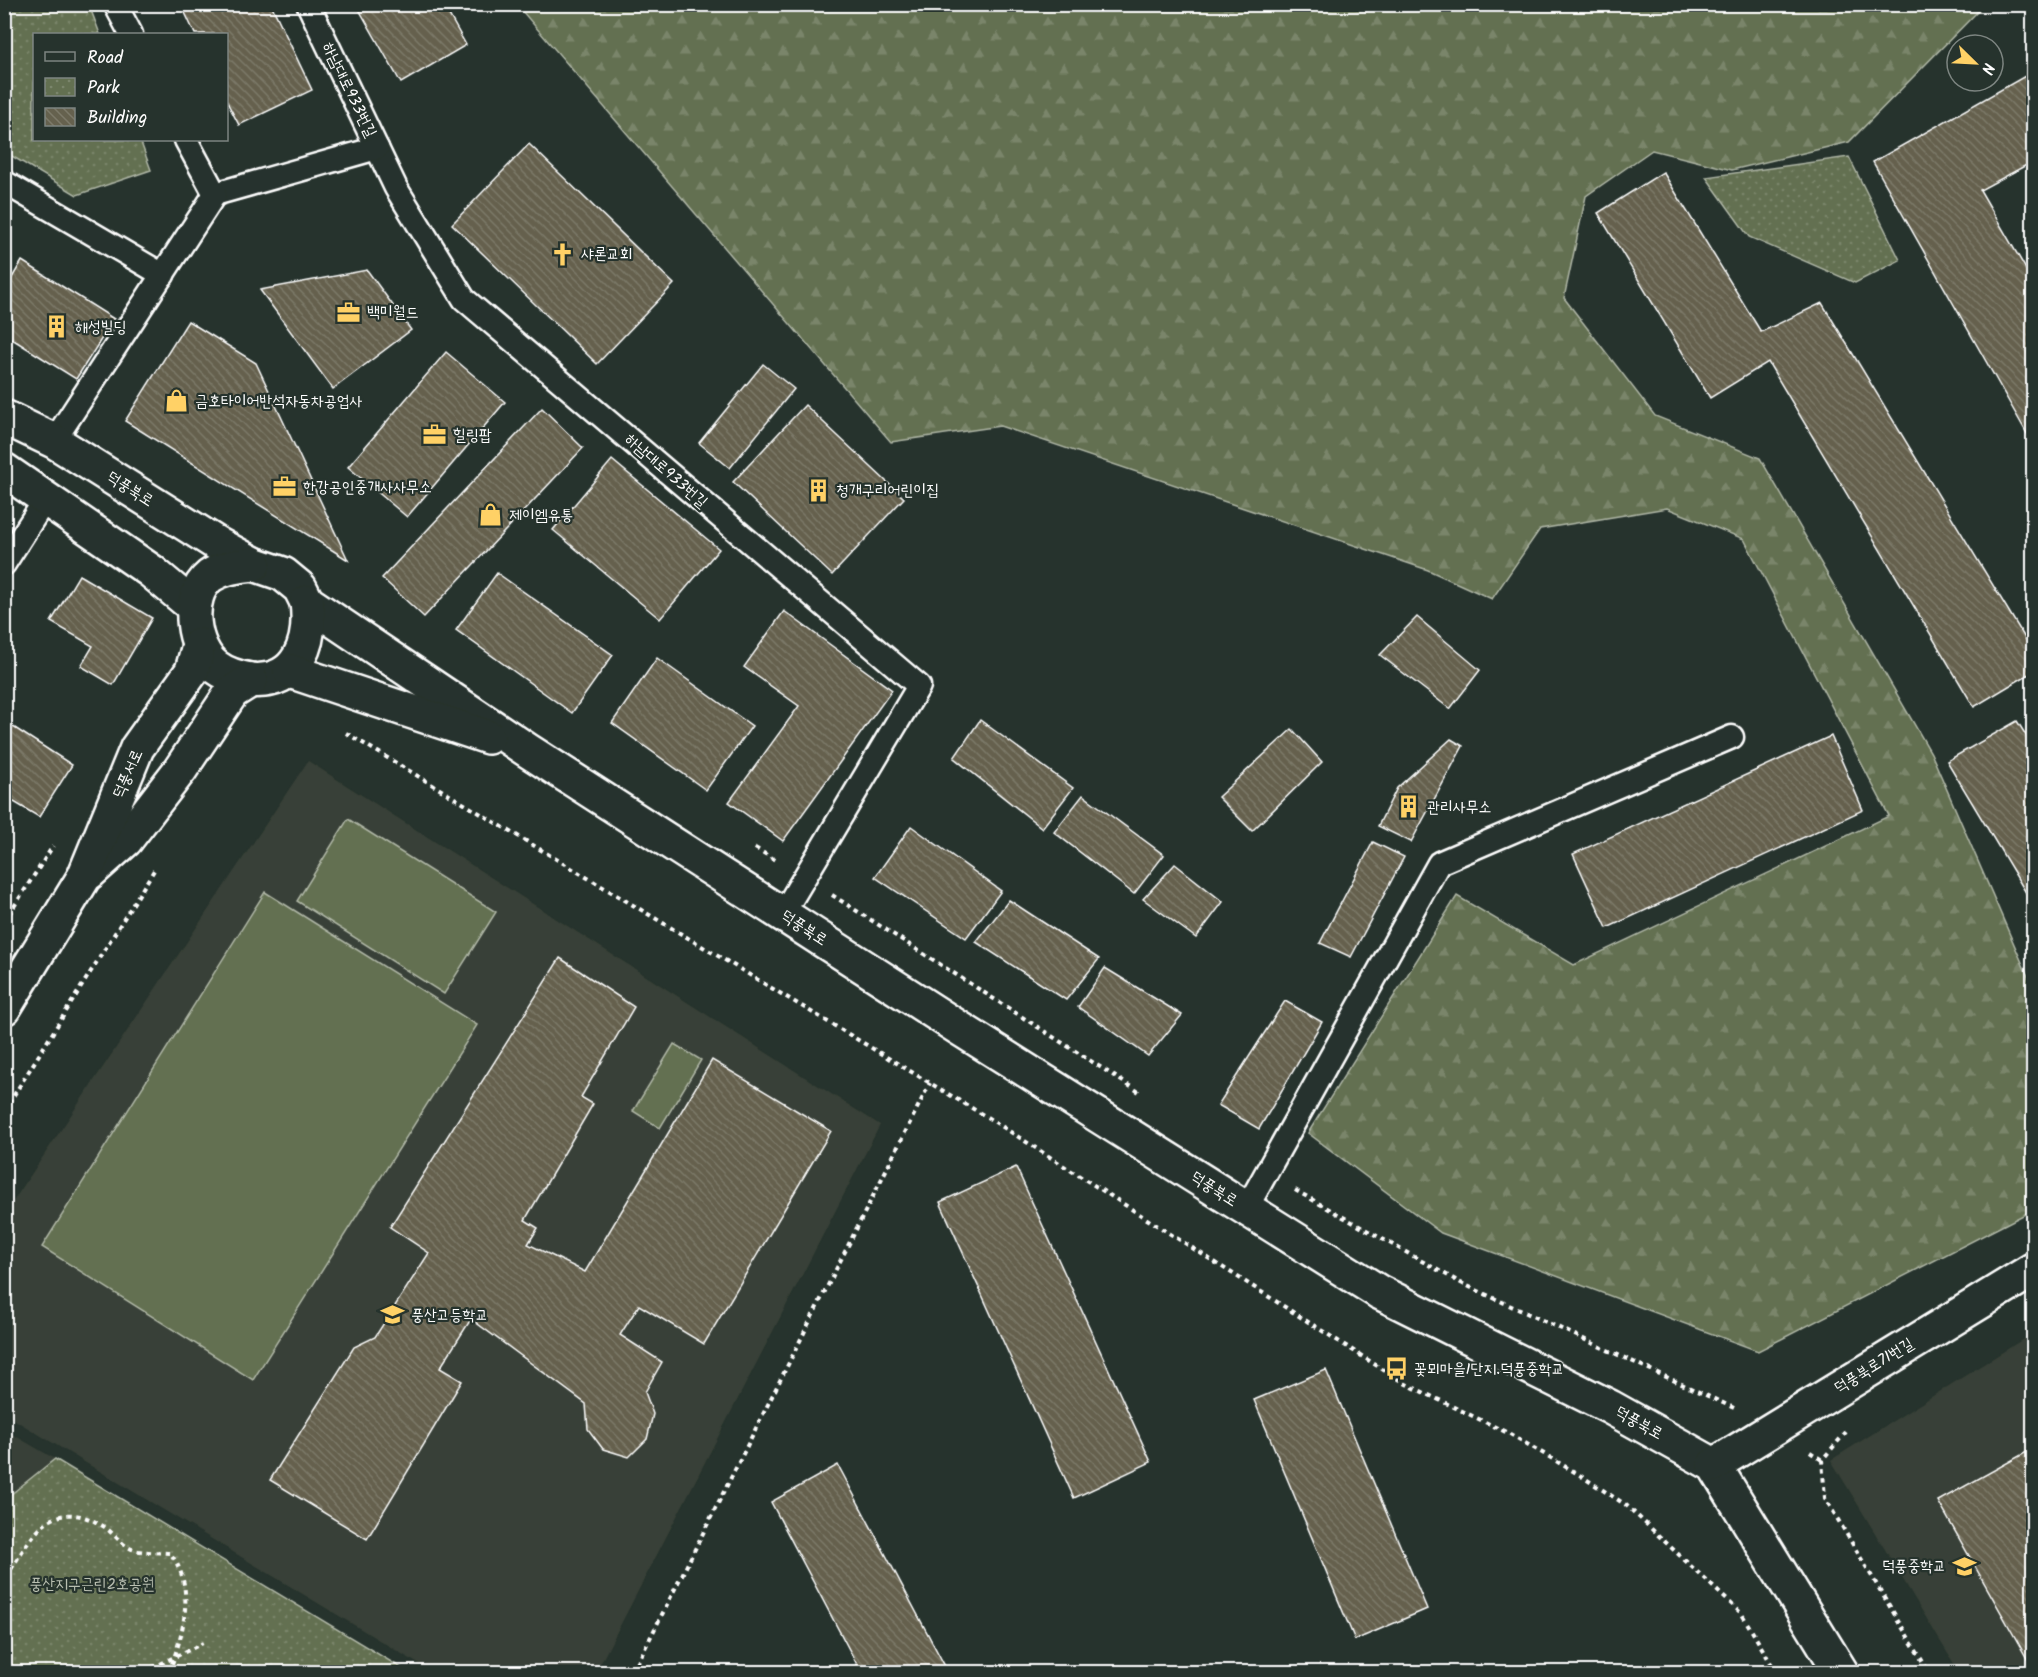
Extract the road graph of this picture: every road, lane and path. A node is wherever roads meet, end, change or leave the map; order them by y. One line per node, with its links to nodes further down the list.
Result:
1 (115, 4): 3 (lane)
2 (308, 4): 5 (lane, 하남대로933번길)
3 (130, 33)
4 (187, 141): 7 (lane)
5 (377, 148): 7 (lane); 26 (lane, 하남대로933번길)
6 (4, 182): 8 (lane)
7 (215, 194): 8 (lane)
8 (163, 275): 10 (lane)
9 (4, 417): 10 (street, 덕풍북로)
10 (54, 441): 14 (street, 덕풍북로)
11 (4, 470): 12 (street)
12 (45, 500): 13 (lane); 16 (street)
13 (4, 564)
14 (254, 564): 15 (street, 덕풍북로); 16 (street, 덕풍북로)
15 (307, 602): 18 (street); 22 (street, 덕풍북로)
16 (194, 607): 17 (street)
17 (200, 645): 19 (street); 25 (street, 덕풍서로)
18 (290, 670): 19 (street); 22 (street, 덕풍북로)
19 (250, 680): 25 (street, 덕풍서로)
20 (345, 732): 29 (path)
21 (1732, 737): 32 (lane)
22 (527, 750): 27 (street, 덕풍북로)
23 (753, 847): 26 (path)
24 (162, 857): 31 (path)
25 (84, 877): 28 (street, 덕풍서로)
26 (804, 878): 27 (lane, 하남대로933번길); 30 (path)
27 (782, 915): 33 (street, 덕풍북로)
28 (4, 1008)
29 (930, 1083): 42 (path); 43 (path)
30 (1145, 1097)
31 (4, 1111)
32 (1265, 1174): 33 (lane); 35 (path)
33 (1246, 1209): 36 (street, 덕풍북로)
34 (2034, 1269): 35 (street, 덕풍북로71번길)
35 (1776, 1426): 36 (street, 덕풍북로71번길); 45 (path)
36 (1714, 1465): 44 (street, 덕풍북로)
37 (4, 1574): 39 (path)
38 (202, 1643): 39 (path)
39 (174, 1657): 40 (path); 41 (path)
40 (144, 1672)
41 (169, 1672)
42 (633, 1672)
43 (1776, 1672)
44 (1840, 1672)
45 (1929, 1672)

